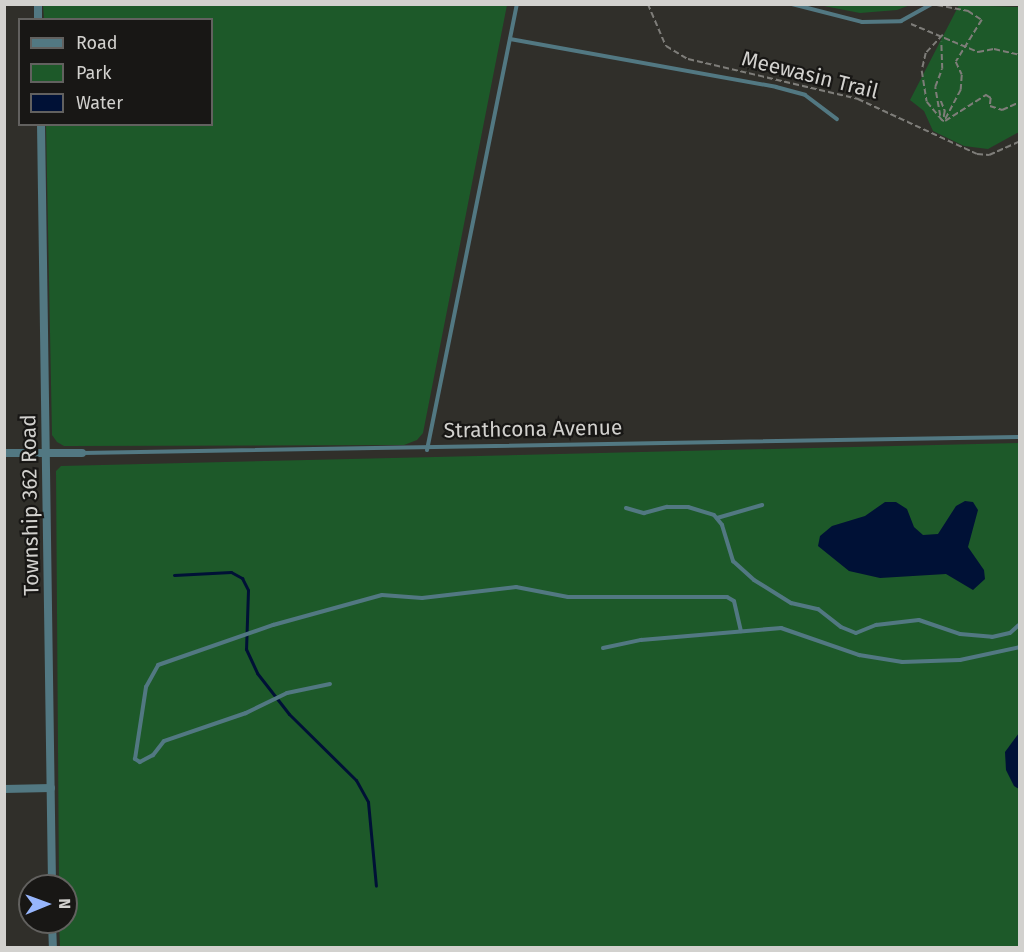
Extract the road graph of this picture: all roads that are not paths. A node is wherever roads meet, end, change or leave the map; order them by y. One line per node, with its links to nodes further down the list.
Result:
1 (517, 4): 4 (lane)
2 (792, 4): 3 (lane)
3 (934, 4)
4 (510, 39): 5 (lane); 8 (lane)
5 (837, 119)
6 (40, 126): 10 (street, Township 362 Road)
7 (1020, 437): 8 (lane, Strathcona Avenue)
8 (427, 450): 11 (lane, Strathcona Avenue)
9 (4, 453): 10 (street, Strathcona Avenue)
10 (48, 453): 11 (street, Strathcona Avenue); 20 (street, Township 362 Road)
11 (82, 453)
12 (762, 506): 14 (lane)
13 (626, 508): 14 (lane)
14 (717, 518): 15 (lane)
15 (1020, 624)
16 (741, 631): 17 (lane); 18 (lane); 19 (lane)
17 (1020, 647)
18 (603, 648)
19 (330, 684)
20 (51, 788): 21 (street); 22 (street, Township 362 Road)
21 (4, 789)
22 (52, 874)

